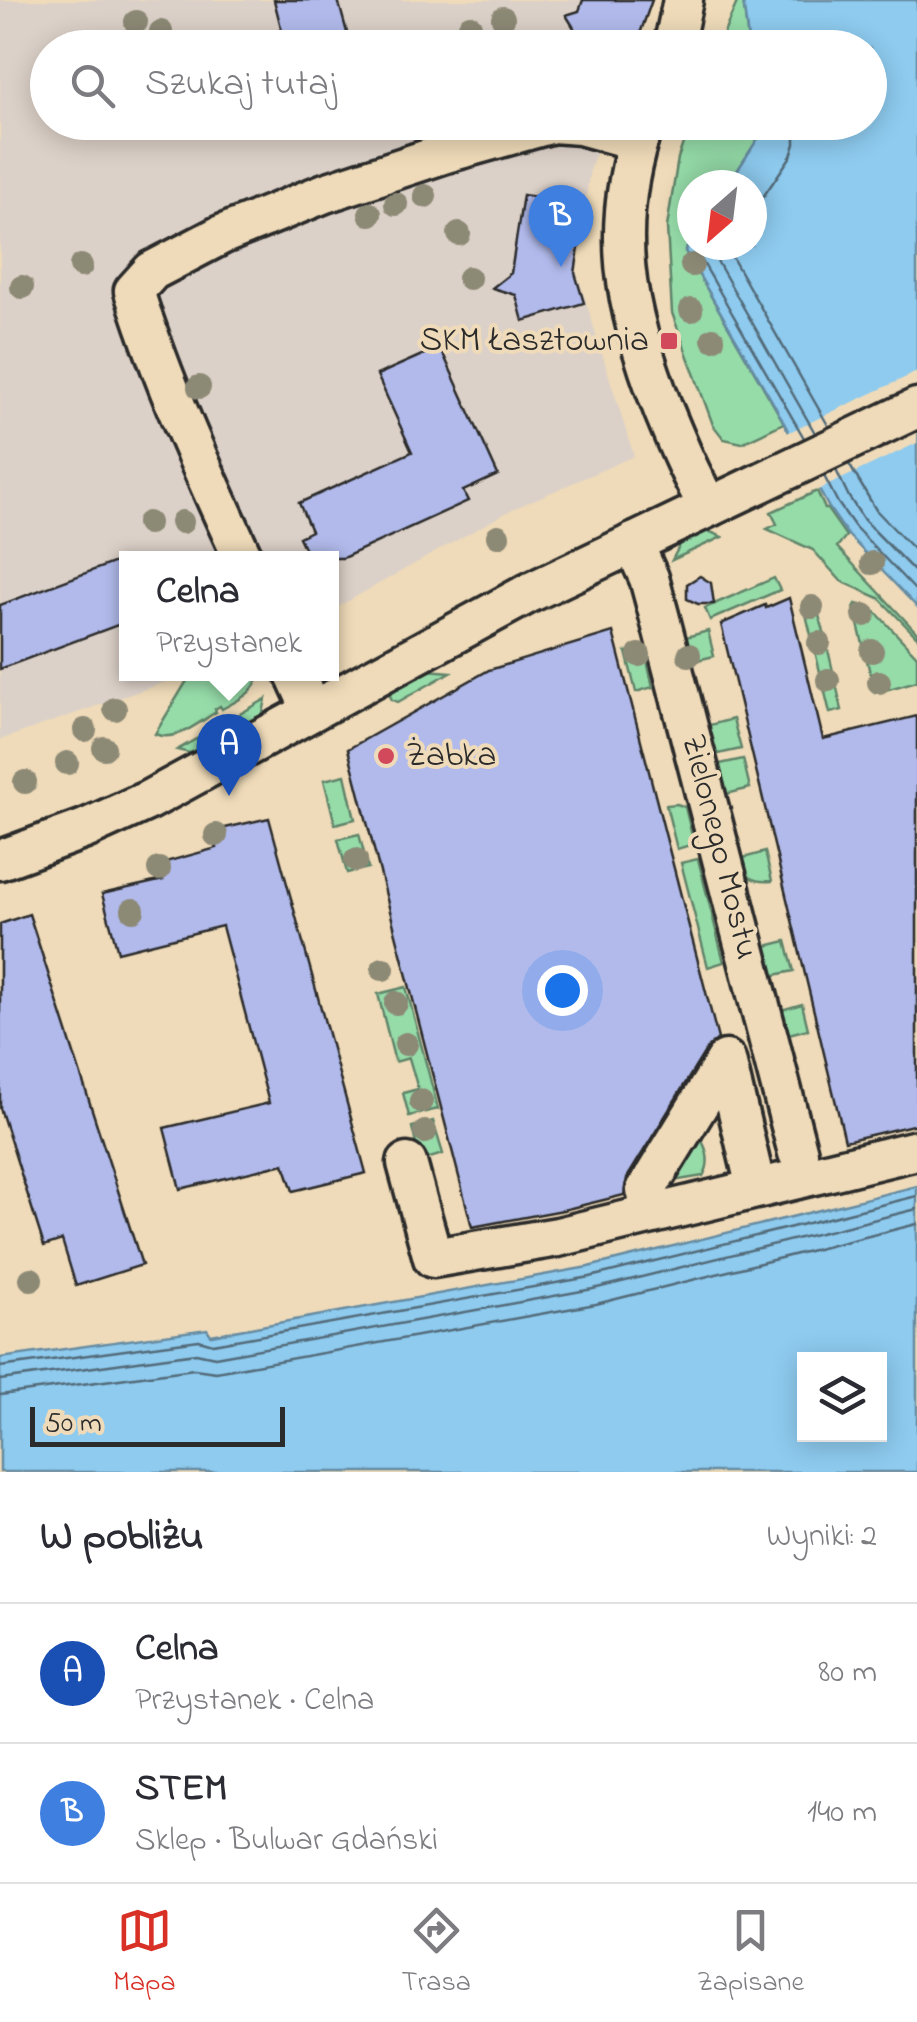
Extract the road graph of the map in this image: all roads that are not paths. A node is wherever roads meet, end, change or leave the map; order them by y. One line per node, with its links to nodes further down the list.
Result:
1 (683, 0): 2 (street)
2 (677, 30)
3 (494, 140): 8 (street)
4 (639, 140): 6 (street)
5 (917, 408): 6 (street)
6 (708, 507): 7 (street)
7 (633, 544): 10 (street); 13 (street, Zielonego Mostu)
8 (240, 551)
9 (298, 681): 10 (street)
10 (312, 711): 11 (street)
11 (0, 860)
12 (917, 1150): 15 (street)
13 (798, 1152)
14 (408, 1163): 16 (street)
15 (756, 1188): 16 (street); 16 (street)
16 (652, 1213)

